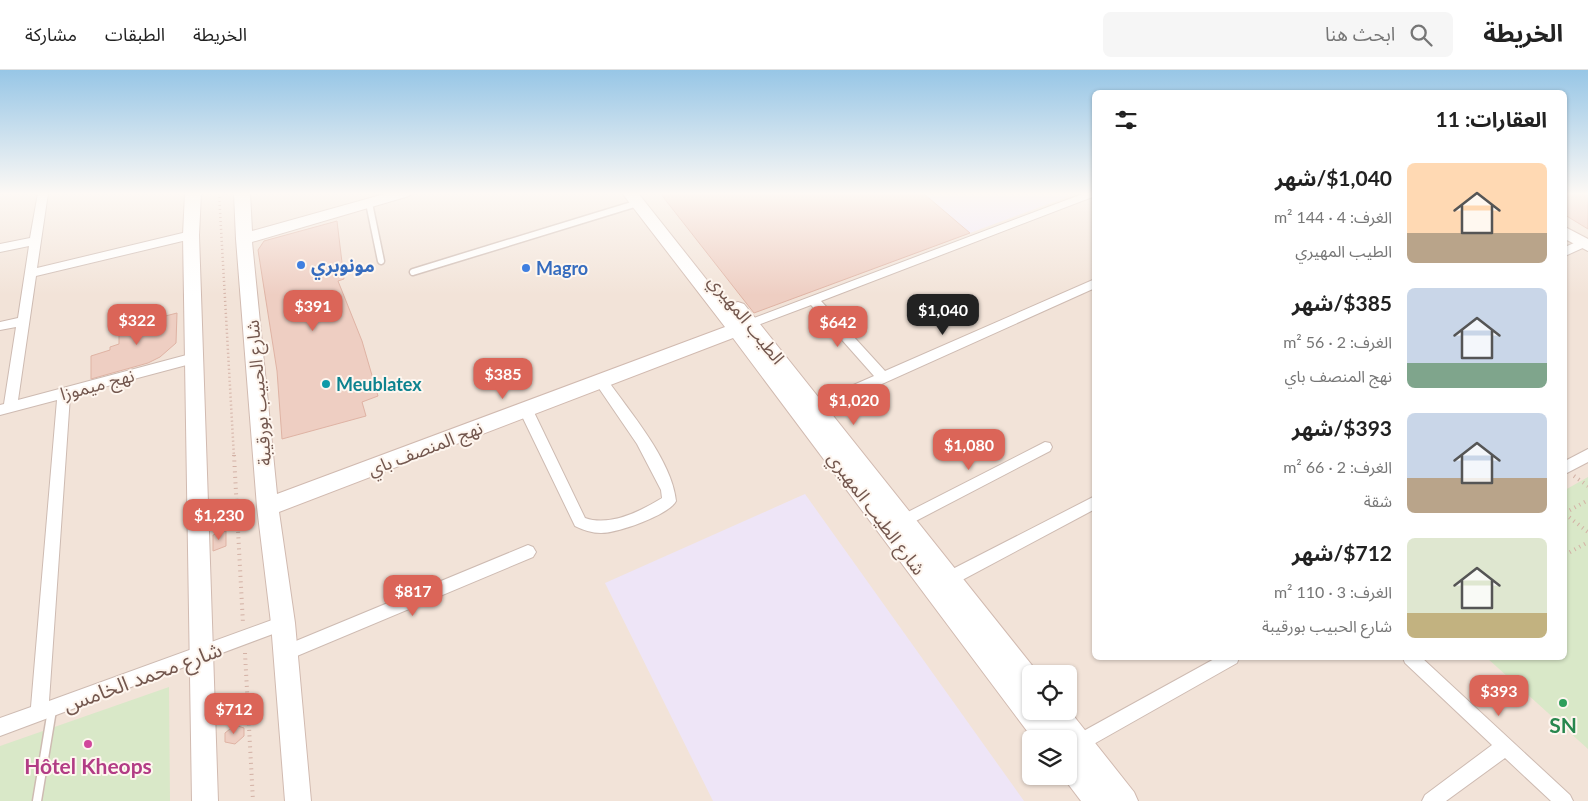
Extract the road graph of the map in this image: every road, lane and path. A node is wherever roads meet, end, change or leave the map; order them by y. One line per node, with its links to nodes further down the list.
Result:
1 (38, 227): 13 (street)
2 (191, 227): 11 (street)
3 (221, 227): 47 (path)
4 (243, 227): 12 (street, شارع الحبيب بورقيبة)
5 (285, 227): 12 (street)
6 (374, 227): 17 (lane)
7 (546, 227): 18 (lane)
8 (663, 227): 24 (street, شارع الطيب المهيري)
9 (1004, 227): 21 (street)
10 (1567, 233): 14 (street)
11 (191, 235): 19 (street); 25 (street)
12 (244, 239): 37 (street, شارع الحبيب بورقيبة)
13 (36, 240): 15 (street); 19 (street)
14 (1585, 245): 16 (street)
15 (0, 248)
16 (1567, 251)
17 (381, 261)
18 (413, 272)
19 (31, 273): 22 (street)
20 (1092, 284): 26 (street)
21 (813, 300): 24 (street); 26 (street)
22 (23, 321): 23 (street); 29 (street)
23 (0, 326)
24 (743, 326): 27 (street, نهج المنصف باي); 31 (street, شارع الطيب المهيري)
25 (194, 358): 28 (street, نهج ميموزا); 49 (street)
26 (883, 378): 31 (street)
27 (601, 381): 30 (street, نهج المنصف باي); 30 (street)
28 (64, 393): 29 (street, نهج ميموزا); 53 (street)
29 (5, 408)
30 (526, 410): 37 (street, نهج المنصف باي)
31 (810, 410): 40 (street); 45 (street, شارع الطيب المهيري)
32 (1045, 447): 40 (street)
33 (1588, 455): 34 (street)
34 (1567, 467)
35 (1588, 500): 38 (path)
36 (1092, 504): 45 (street)
37 (268, 507): 46 (street, شارع الحبيب بورقيبة)
38 (1567, 513)
39 (1567, 516): 41 (path)
40 (905, 520): 45 (street)
41 (1588, 532)
42 (1588, 542): 44 (path)
43 (528, 552): 48 (street)
44 (1567, 554)
45 (941, 584): 52 (street); 55 (street, شارع الطيب المهيري)
46 (283, 623): 47 (street, شارع محمد الخامس); 48 (street, شارع الحبيب بورقيبة)
47 (244, 639): 49 (street, شارع محمد الخامس); 62 (path)
48 (285, 652): 63 (street, شارع الحبيب بورقيبة)
49 (201, 654): 53 (street, شارع محمد الخامس); 61 (street)
50 (1228, 660): 57 (street)
51 (1413, 660): 56 (street)
52 (1022, 673)
53 (46, 711): 54 (street, شارع محمد الخامس); 60 (lane)
54 (0, 727)
55 (1043, 730)
56 (1506, 746): 66 (street); 67 (street)
57 (1077, 749)
58 (1077, 757): 65 (street)
59 (1077, 762): 64 (street)
60 (37, 801)
61 (205, 801)
62 (253, 801)
63 (298, 801)
64 (1097, 801)
65 (1125, 801)
66 (1431, 801)
67 (1564, 801)

